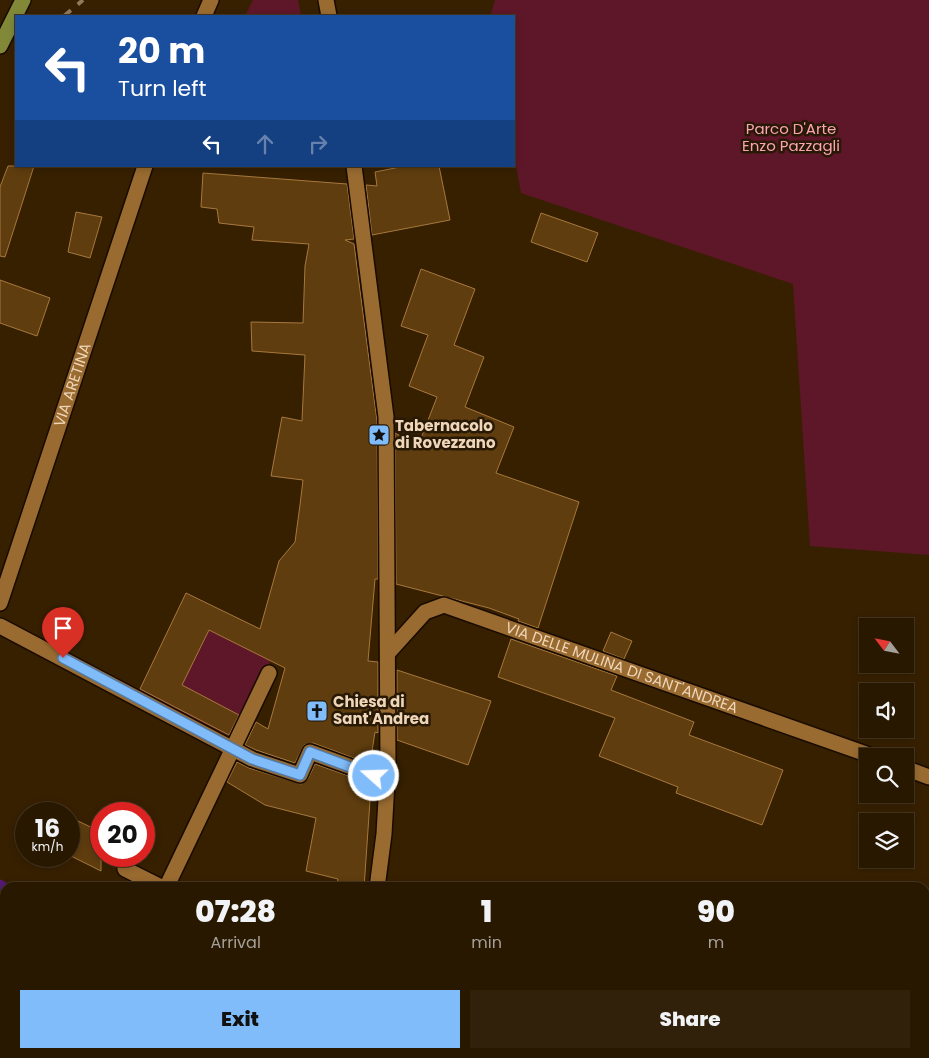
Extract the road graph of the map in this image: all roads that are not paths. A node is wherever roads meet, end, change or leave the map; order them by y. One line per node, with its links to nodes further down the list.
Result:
1 (23, 0): 4 (main road)
2 (211, 0): 5 (street)
3 (326, 0): 6 (street)
4 (16, 15)
5 (204, 15)
6 (329, 15)
7 (15, 16): 8 (main road)
8 (0, 46)
9 (145, 167): 11 (street, VIA ARETINA)
10 (354, 167): 13 (street)
11 (0, 603)
12 (0, 626): 15 (street)
13 (388, 653): 16 (street, VIA DELLE MULINA DI SANT'ANDREA); 19 (street)
14 (269, 672): 15 (street)
15 (233, 749): 19 (street); 22 (street)
16 (859, 751)
17 (914, 771): 18 (street)
18 (929, 777)
19 (387, 780): 23 (street)
20 (125, 869): 21 (street)
21 (152, 882)
22 (168, 882)
23 (378, 882)

